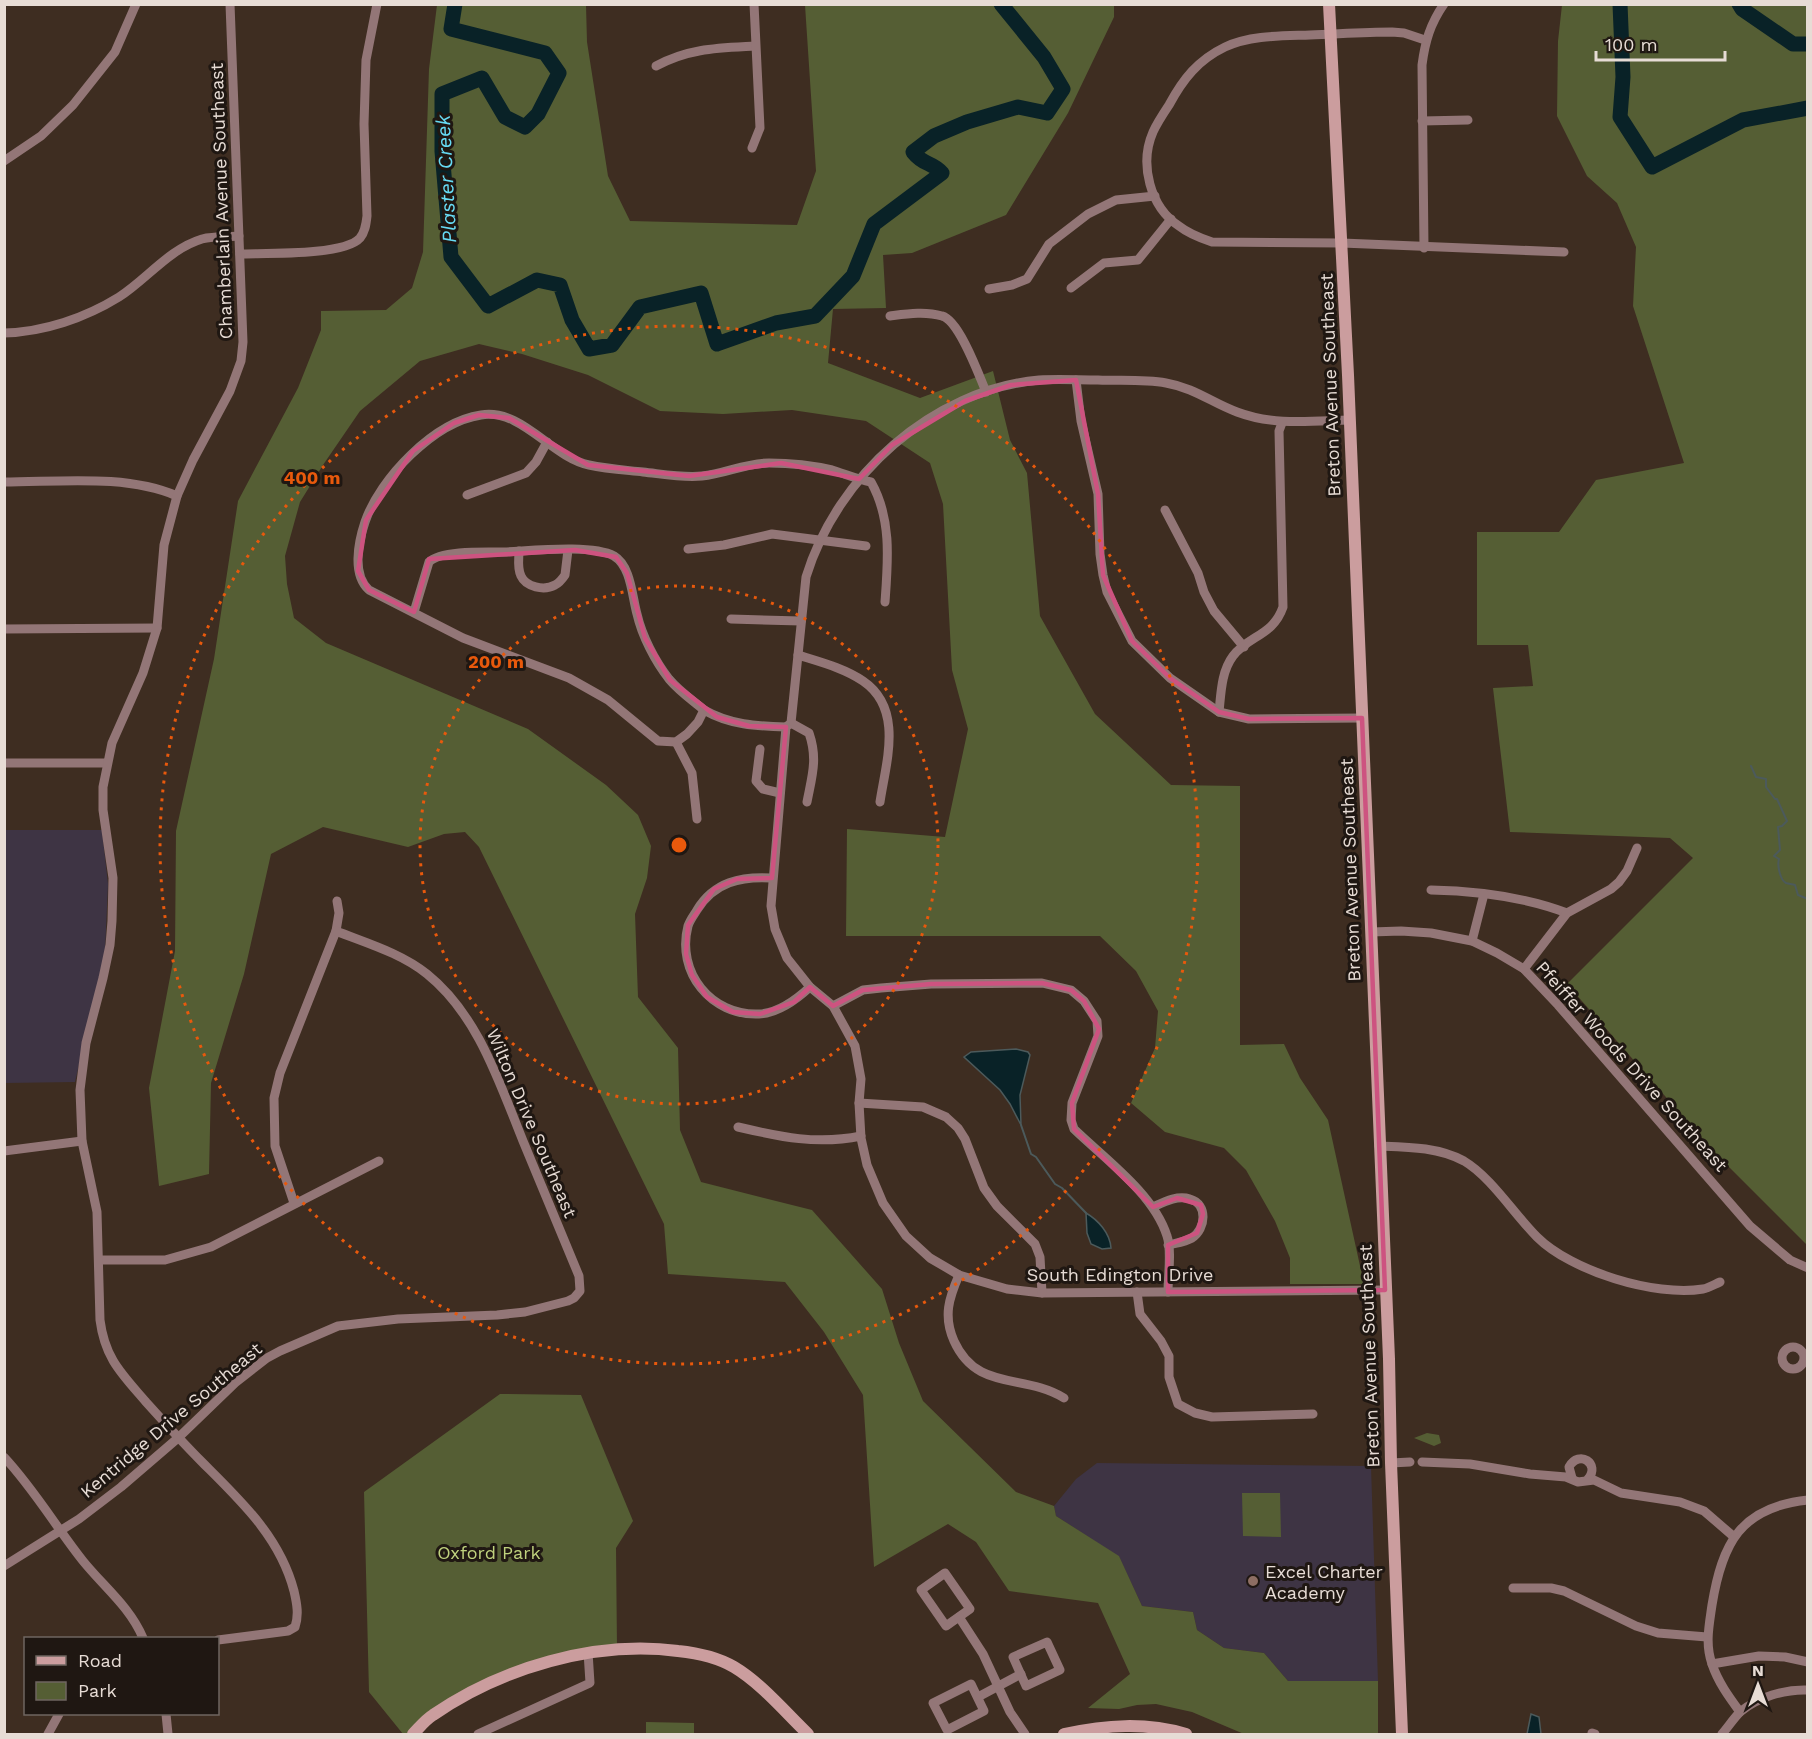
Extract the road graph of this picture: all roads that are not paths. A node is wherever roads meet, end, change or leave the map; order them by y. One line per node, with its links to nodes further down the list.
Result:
1 (136, 4): 14 (street)
2 (230, 4): 17 (street, Chamberlain Avenue Southeast)
3 (377, 4): 21 (street)
4 (754, 4): 9 (street)
5 (1329, 4): 7 (main road, Breton Avenue Southeast)
6 (1444, 4): 8 (street)
7 (1331, 34): 8 (street); 15 (street); 18 (main road, Breton Avenue Southeast)
8 (1425, 40): 12 (street)
9 (755, 46): 10 (street); 13 (street)
10 (656, 66)
11 (1467, 120): 12 (street)
12 (1422, 121): 19 (street)
13 (752, 148)
14 (4, 161)
15 (1155, 196): 16 (street); 23 (street)
16 (1171, 219): 18 (street); 22 (street)
17 (239, 236): 21 (street, Chamberlain Avenue Southeast); 25 (street)
18 (1342, 243): 19 (street); 28 (main road, Breton Avenue Southeast)
19 (1424, 248): 20 (street)
20 (1564, 252)
21 (240, 254): 34 (street, Chamberlain Avenue Southeast)
22 (1071, 288)
23 (989, 289)
24 (890, 316): 27 (street)
25 (4, 333)
26 (1076, 380): 27 (street, South Edington Drive); 29 (street, South Edington Drive); 50 (street)
27 (986, 392): 31 (street, South Edington Drive)
28 (1350, 420): 29 (street, South Edington Drive); 51 (main road, Breton Avenue Southeast)
29 (1282, 423): 47 (street)
30 (548, 442): 31 (street); 33 (street); 42 (street)
31 (859, 479): 36 (street, South Edington Drive); 41 (street)
32 (4, 482): 34 (street)
33 (467, 495)
34 (177, 496): 45 (street, Chamberlain Avenue Southeast)
35 (1165, 510): 47 (street)
36 (820, 541): 37 (street); 38 (street); 44 (street, South Edington Drive)
37 (866, 546)
38 (688, 549)
39 (568, 550): 40 (street); 40 (street); 49 (street)
40 (519, 551): 42 (street)
41 (885, 602)
42 (414, 612): 53 (street)
43 (731, 619): 44 (street)
44 (801, 621): 48 (street, South Edington Drive)
45 (157, 628): 46 (street); 56 (street, Chamberlain Avenue Southeast)
46 (4, 629)
47 (1244, 647): 50 (street)
48 (798, 655): 52 (street, South Edington Drive); 59 (street)
49 (704, 710): 52 (street); 53 (street)
50 (1219, 712): 51 (street)
51 (1362, 718): 68 (main road, Breton Avenue Southeast)
52 (788, 725): 57 (street, South Edington Drive); 58 (street)
53 (676, 742): 60 (street)
54 (760, 749): 57 (street)
55 (4, 763): 56 (street)
56 (107, 763): 76 (street, Chamberlain Avenue Southeast)
57 (780, 793): 62 (street, South Edington Drive)
58 (807, 802)
59 (880, 802)
60 (697, 819)
61 (1637, 848): 66 (street)
62 (772, 878): 71 (street, South Edington Drive); 71 (street)
63 (1431, 890): 64 (street)
64 (1484, 894): 66 (street); 69 (street)
65 (337, 901): 67 (street)
66 (1567, 914): 70 (street)
67 (336, 931): 80 (street); 88 (street, Wilton Drive Southeast)
68 (1371, 932): 69 (street, Pfeiffer Woods Drive Southeast); 77 (main road, Breton Avenue Southeast)
69 (1472, 941): 70 (street, Pfeiffer Woods Drive Southeast)
70 (1524, 969): 84 (street, Pfeiffer Woods Drive Southeast)
71 (810, 987): 72 (street, South Edington Drive)
72 (833, 1006): 73 (street, South Edington Drive); 81 (street)
73 (859, 1103): 75 (street, South Edington Drive); 91 (street)
74 (738, 1127): 75 (street)
75 (861, 1136): 85 (street, South Edington Drive)
76 (82, 1141): 78 (street); 83 (street, Chamberlain Avenue Southeast)
77 (1379, 1146): 86 (street); 87 (main road, Breton Avenue Southeast)
78 (4, 1151)
79 (379, 1161): 80 (street)
80 (294, 1203): 83 (street)
81 (1153, 1207): 82 (street); 82 (street)
82 (1168, 1245): 90 (street)
83 (99, 1260): 94 (street, Chamberlain Avenue Southeast)
84 (1808, 1268)
85 (959, 1275): 91 (street, South Edington Drive); 92 (street)
86 (1720, 1282)
87 (1385, 1290): 90 (street, South Edington Drive); 98 (main road, Breton Avenue Southeast)
88 (580, 1291): 94 (street, Kentridge Drive Southeast)
89 (1137, 1292): 90 (street, South Edington Drive); 91 (street, South Edington Drive); 93 (street)
90 (1168, 1292)
91 (1042, 1293)
92 (1064, 1398)
93 (1313, 1414)
94 (178, 1438): 104 (street, Kentridge Drive Southeast); 111 (street, Chamberlain Avenue Southeast)
95 (4, 1456): 104 (street)
96 (1410, 1462): 98 (street)
97 (1422, 1462): 100 (street)
98 (1390, 1463): 131 (main road, Breton Avenue Southeast)
99 (1593, 1470): 100 (street); 101 (street); 102 (street)
100 (1567, 1475): 101 (street)
101 (1588, 1479): 102 (street)
102 (1599, 1482): 105 (street)
103 (1808, 1500): 105 (street)
104 (60, 1531): 106 (street, Kentridge Drive Southeast); 109 (street)
105 (1733, 1536): 110 (street)
106 (4, 1566)
107 (1513, 1588): 110 (street)
108 (959, 1617): 108 (street); 116 (street)
109 (143, 1637)
110 (1707, 1637): 114 (street)
111 (219, 1640)
112 (588, 1652): 125 (main road); 126 (street); 127 (main road)
113 (1808, 1662): 114 (street)
114 (1712, 1664): 119 (street)
115 (1021, 1674): 115 (street); 116 (street)
116 (999, 1684): 118 (street); 128 (street)
117 (1808, 1690): 119 (street)
118 (978, 1697): 118 (street)
119 (1740, 1712): 132 (street)
120 (58, 1715): 123 (street)
121 (166, 1715): 124 (street)
122 (1107, 1730): 129 (main road); 130 (main road)
123 (48, 1734)
124 (168, 1734)
125 (413, 1734)
126 (478, 1734)
127 (808, 1734)
128 (1025, 1734)
129 (1065, 1734)
130 (1186, 1734)
131 (1402, 1734)
132 (1722, 1734)

